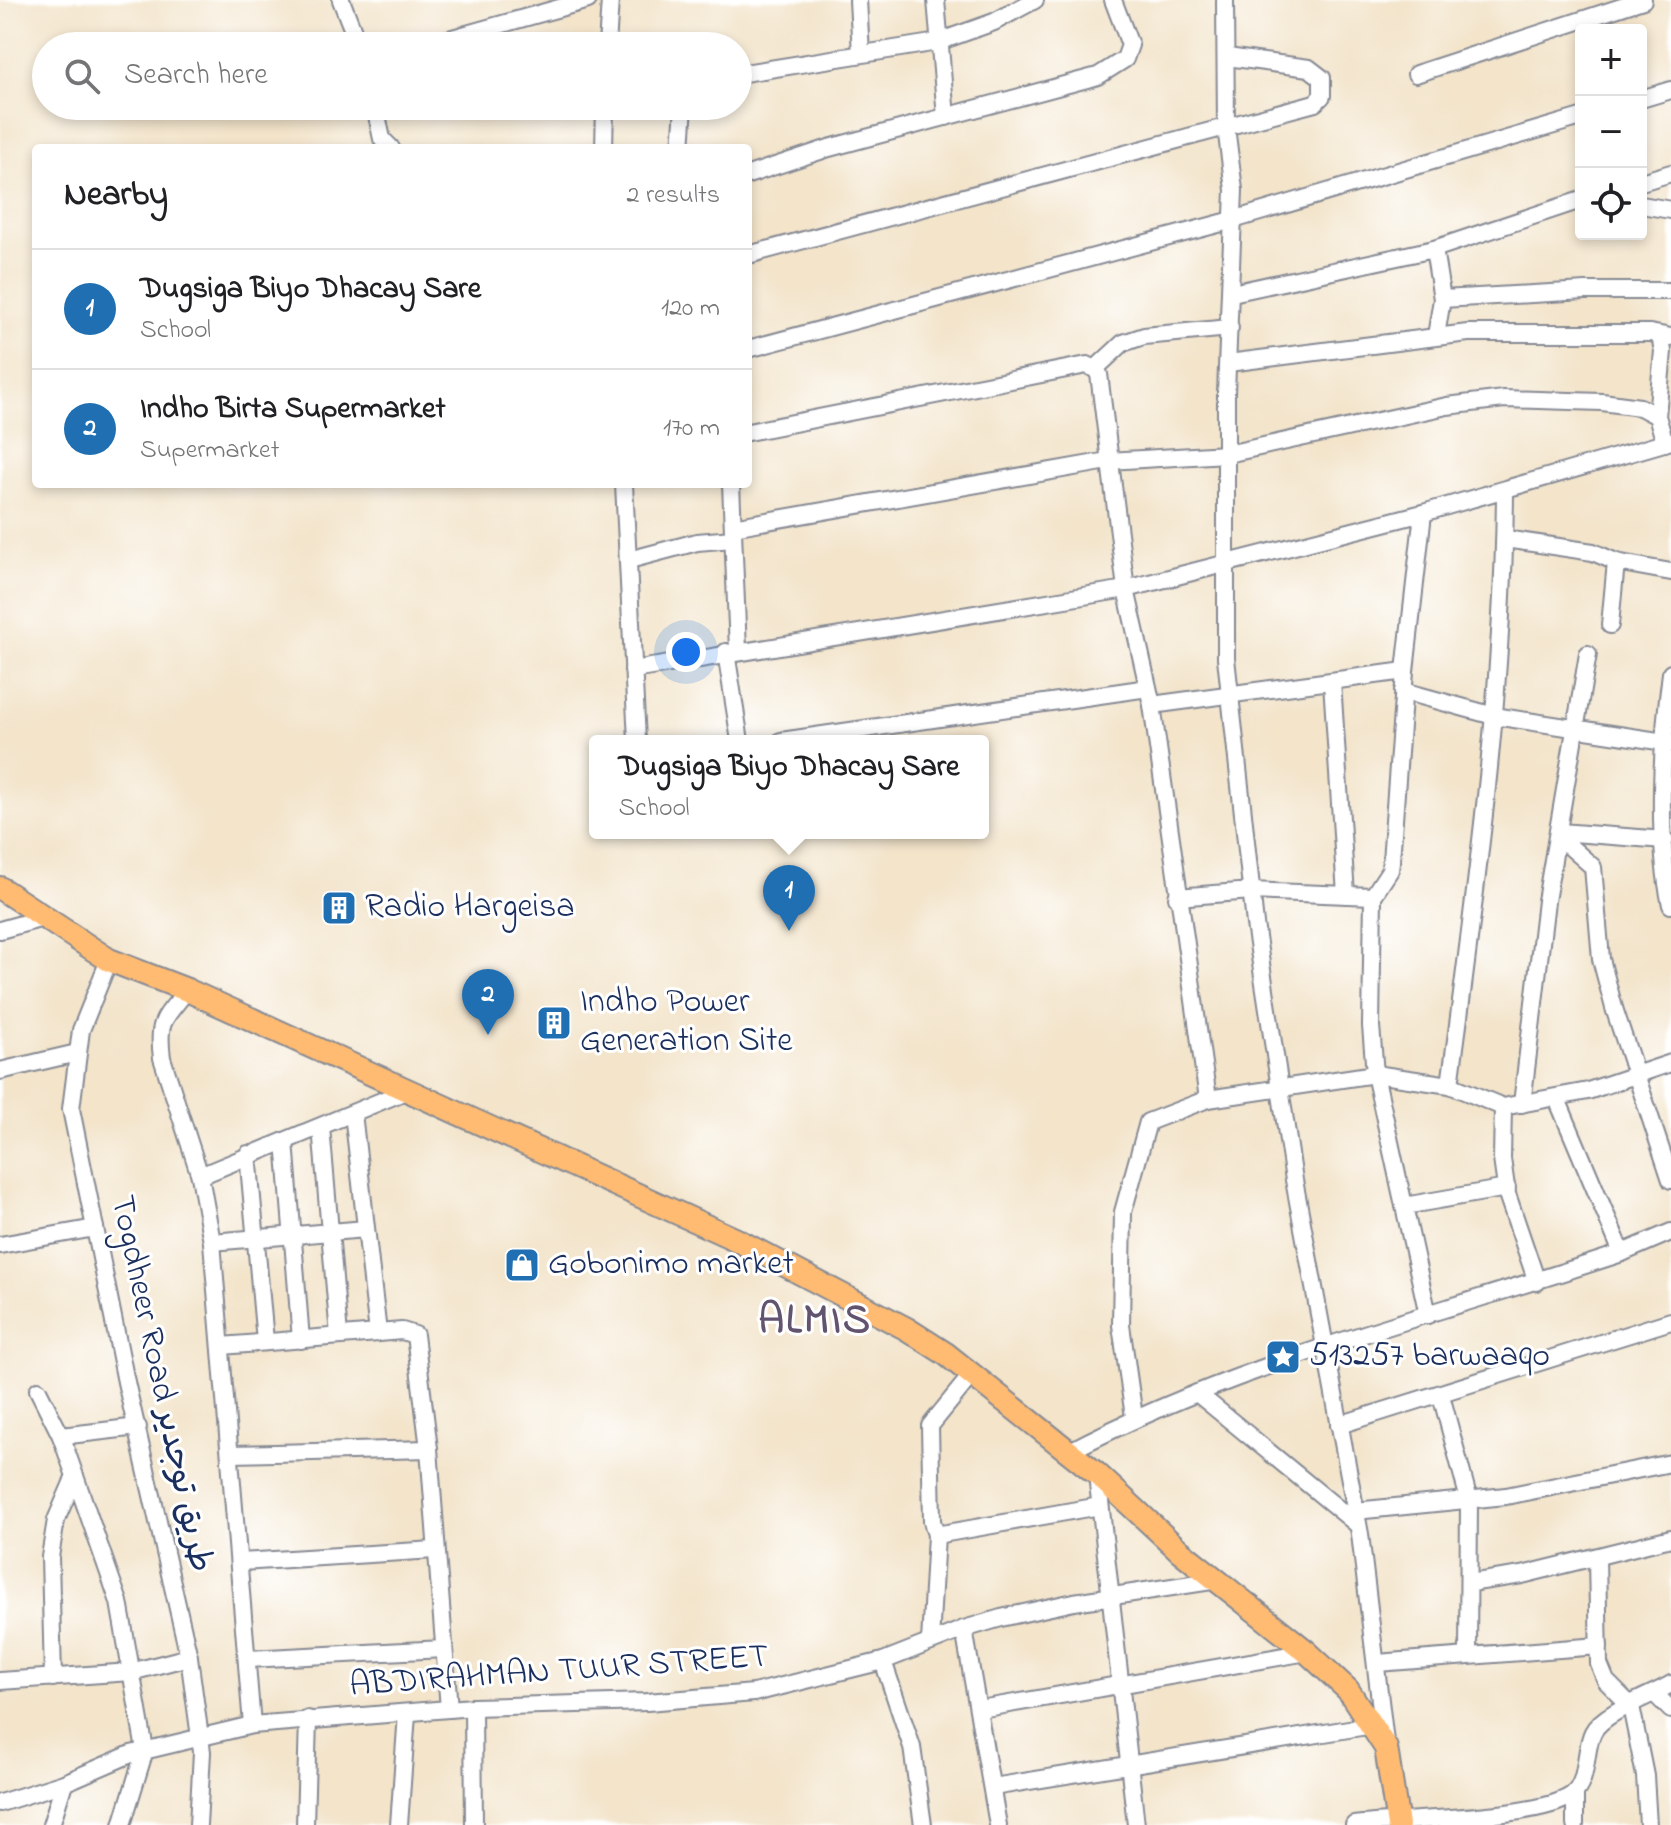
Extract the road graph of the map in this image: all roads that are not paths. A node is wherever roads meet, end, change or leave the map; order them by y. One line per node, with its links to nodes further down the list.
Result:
1 (341, 0): 10 (street)
2 (588, 0): 11 (street)
3 (610, 0): 12 (street)
4 (858, 0): 14 (street)
5 (936, 0): 13 (street)
6 (1035, 0): 13 (street)
7 (1113, 0): 20 (street)
8 (1225, 0): 15 (street)
9 (1643, 0): 17 (street)
10 (354, 32)
11 (474, 32)
12 (608, 32)
13 (938, 42): 14 (street); 20 (street)
14 (861, 54): 16 (street)
15 (1227, 57): 25 (street); 25 (street)
16 (752, 72)
17 (1416, 74)
18 (1671, 90): 19 (street)
19 (1647, 97)
20 (946, 117): 30 (street)
21 (1575, 119): 35 (street)
22 (378, 120): 26 (street)
23 (605, 120): 27 (street)
24 (683, 120): 28 (street)
25 (1226, 127): 35 (street); 37 (street)
26 (387, 144)
27 (604, 144)
28 (681, 144)
29 (1671, 173): 31 (street)
30 (752, 174)
31 (1647, 180)
32 (1575, 202): 36 (street)
33 (1647, 206): 34 (street)
34 (1671, 210)
35 (1233, 220): 39 (street); 44 (street)
36 (1434, 249): 39 (street); 40 (street)
37 (752, 254)
38 (1671, 291): 40 (street)
39 (1232, 293): 41 (street)
40 (1442, 299): 42 (street)
41 (1230, 328): 45 (street); 46 (street)
42 (1436, 336): 43 (street); 45 (street)
43 (1666, 336): 47 (street)
44 (752, 348)
45 (1228, 363): 50 (street)
46 (1095, 369): 48 (street); 51 (street)
47 (1657, 416): 49 (street); 50 (street)
48 (752, 431)
49 (1668, 442): 54 (street)
50 (1227, 454): 51 (street); 60 (street)
51 (1108, 461): 56 (street); 62 (street)
52 (624, 488): 58 (street)
53 (731, 488): 56 (street)
54 (1505, 490): 55 (street); 57 (street)
55 (1423, 513): 60 (street); 67 (street)
56 (733, 533): 58 (street); 64 (street)
57 (1505, 539): 59 (street); 74 (street)
58 (629, 560): 66 (street)
59 (1616, 562): 61 (street); 63 (street)
60 (1227, 565): 62 (street); 72 (street)
61 (1671, 572)
62 (1126, 589): 64 (street); 70 (street)
63 (1610, 625)
64 (732, 651): 66 (street); 77 (street)
65 (1588, 654): 75 (street)
66 (633, 670): 76 (street)
67 (1405, 671): 69 (street); 71 (street)
68 (1671, 673): 79 (street)
69 (1332, 682): 72 (street); 85 (street)
70 (1148, 688): 73 (street); 78 (street)
71 (1403, 691): 74 (street); 86 (street)
72 (1230, 697): 73 (street); 84 (street)
73 (1152, 705): 87 (street)
74 (1494, 716): 75 (street); 98 (street)
75 (1577, 730): 79 (street); 80 (street)
76 (637, 735)
77 (739, 735)
78 (823, 735)
79 (1668, 743): 81 (street)
80 (1559, 834): 81 (street); 97 (street); 103 (street)
81 (1665, 840): 83 (street)
82 (0, 889): 89 (main road)
83 (1669, 889): 88 (street)
84 (1251, 891): 85 (street); 87 (street); 99 (street)
85 (1346, 895): 86 (street)
86 (1373, 896): 96 (street)
87 (1177, 897): 101 (street)
88 (1671, 905)
89 (43, 918): 90 (street); 91 (main road)
90 (0, 930)
91 (109, 960): 92 (main road); 93 (street, Togdheer Road طريق توجدير)
92 (187, 990): 100 (main road); 109 (street)
93 (77, 1053): 95 (street); 113 (street, Togdheer Road طريق توجدير)
94 (1671, 1063): 97 (street)
95 (0, 1071)
96 (1375, 1074): 98 (street); 99 (street); 112 (street)
97 (1633, 1074): 102 (street); 110 (street)
98 (1450, 1085): 104 (street)
99 (1280, 1087): 101 (street); 130 (street)
100 (408, 1090): 105 (street); 131 (main road)
101 (1208, 1099): 135 (street)
102 (1557, 1099): 103 (street); 121 (street)
103 (1522, 1104): 104 (street)
104 (1503, 1107): 111 (street)
105 (353, 1113): 106 (street); 114 (street)
106 (321, 1127): 107 (street); 115 (street)
107 (285, 1141): 108 (street); 117 (street)
108 (248, 1154): 109 (street); 118 (street)
109 (200, 1176): 119 (street)
110 (1671, 1180)
111 (1507, 1188): 112 (street); 122 (street)
112 (1404, 1206): 123 (street)
113 (95, 1228): 120 (street); 137 (street, Togdheer Road طريق توجدير)
114 (366, 1229): 115 (street); 125 (street)
115 (328, 1232): 117 (street); 126 (street)
116 (1671, 1232): 121 (street)
117 (293, 1237): 118 (street); 127 (street)
118 (256, 1238): 119 (street); 128 (street)
119 (212, 1242): 129 (street)
120 (0, 1245)
121 (1622, 1253): 122 (street)
122 (1537, 1282): 123 (street)
123 (1428, 1315): 130 (street)
124 (1671, 1321): 134 (street)
125 (378, 1333): 126 (street); 139 (street)
126 (339, 1336): 127 (street)
127 (301, 1340): 128 (street)
128 (265, 1341): 129 (street)
129 (222, 1346): 141 (street)
130 (1327, 1348): 133 (street); 136 (street)
131 (973, 1373): 140 (main road); 148 (street)
132 (38, 1390): 138 (street)
133 (1197, 1393): 135 (street); 147 (street)
134 (1441, 1395): 136 (street); 145 (street)
135 (1134, 1417): 140 (street)
136 (1339, 1425): 147 (street)
137 (138, 1427): 138 (street); 162 (street, Togdheer Road طريق توجدير)
138 (61, 1436): 144 (street)
139 (429, 1449): 141 (street); 150 (street)
140 (1068, 1452): 143 (main road)
141 (231, 1454): 152 (street)
142 (1671, 1463): 145 (street)
143 (1097, 1474): 146 (street); 153 (main road)
144 (75, 1476): 166 (street); 167 (street)
145 (1469, 1500): 147 (street); 154 (street)
146 (1100, 1506): 148 (street); 155 (street)
147 (1356, 1518): 165 (street)
148 (936, 1535): 157 (street)
149 (1671, 1538): 151 (street)
150 (435, 1550): 152 (street); 159 (street)
151 (1597, 1557): 154 (street); 158 (street)
152 (240, 1562): 163 (street)
153 (1218, 1580): 155 (street, ABDIRAHMAN TUUR STREET); 160 (main road)
154 (1469, 1583): 161 (street)
155 (1110, 1596): 156 (street, ABDIRAHMAN TUUR STREET); 169 (street)
156 (964, 1629): 157 (street, ABDIRAHMAN TUUR STREET); 175 (street)
157 (930, 1642): 164 (street, ABDIRAHMAN TUUR STREET)
158 (1599, 1646): 161 (street); 172 (street)
159 (444, 1649): 163 (street); 174 (street)
160 (1307, 1652): 169 (street); 180 (main road)
161 (1468, 1656): 165 (street)
162 (189, 1657): 166 (street); 181 (street, Togdheer Road طريق توجدير)
163 (248, 1659): 179 (street)
164 (883, 1661): 173 (street, ABDIRAHMAN TUUR STREET); 196 (street)
165 (1377, 1663): 182 (street)
166 (131, 1672): 167 (street); 183 (street)
167 (53, 1678): 168 (street)
168 (0, 1681)
169 (1119, 1683): 175 (street); 184 (street)
170 (1671, 1684): 171 (street)
171 (1655, 1694): 172 (street); 176 (street)
172 (1631, 1706): 187 (street); 201 (street)
173 (473, 1707): 174 (street, ABDIRAHMAN TUUR STREET); 195 (street)
174 (449, 1709): 177 (street, ABDIRAHMAN TUUR STREET)
175 (980, 1709): 186 (street)
176 (1671, 1710)
177 (407, 1714): 178 (street, ABDIRAHMAN TUUR STREET); 194 (street)
178 (308, 1719): 179 (street, ABDIRAHMAN TUUR STREET); 193 (street)
179 (252, 1725): 181 (street, ABDIRAHMAN TUUR STREET)
180 (1373, 1725): 182 (main road); 184 (street)
181 (201, 1735): 183 (street, ABDIRAHMAN TUUR STREET); 192 (street, Togdheer Road طريق توجدير)
182 (1386, 1748): 189 (main road)
183 (145, 1750): 185 (street, ABDIRAHMAN TUUR STREET); 191 (street)
184 (1129, 1764): 186 (street); 198 (street)
185 (64, 1783): 188 (street, ABDIRAHMAN TUUR STREET); 190 (street)
186 (993, 1787): 197 (street)
187 (1575, 1793): 189 (street); 200 (street)
188 (0, 1803)
189 (1397, 1822): 199 (street)
190 (51, 1825)
191 (122, 1825)
192 (198, 1825)
193 (305, 1825)
194 (399, 1825)
195 (474, 1825)
196 (923, 1825)
197 (998, 1825)
198 (1136, 1825)
199 (1354, 1825)
200 (1575, 1825)
201 (1648, 1825)

